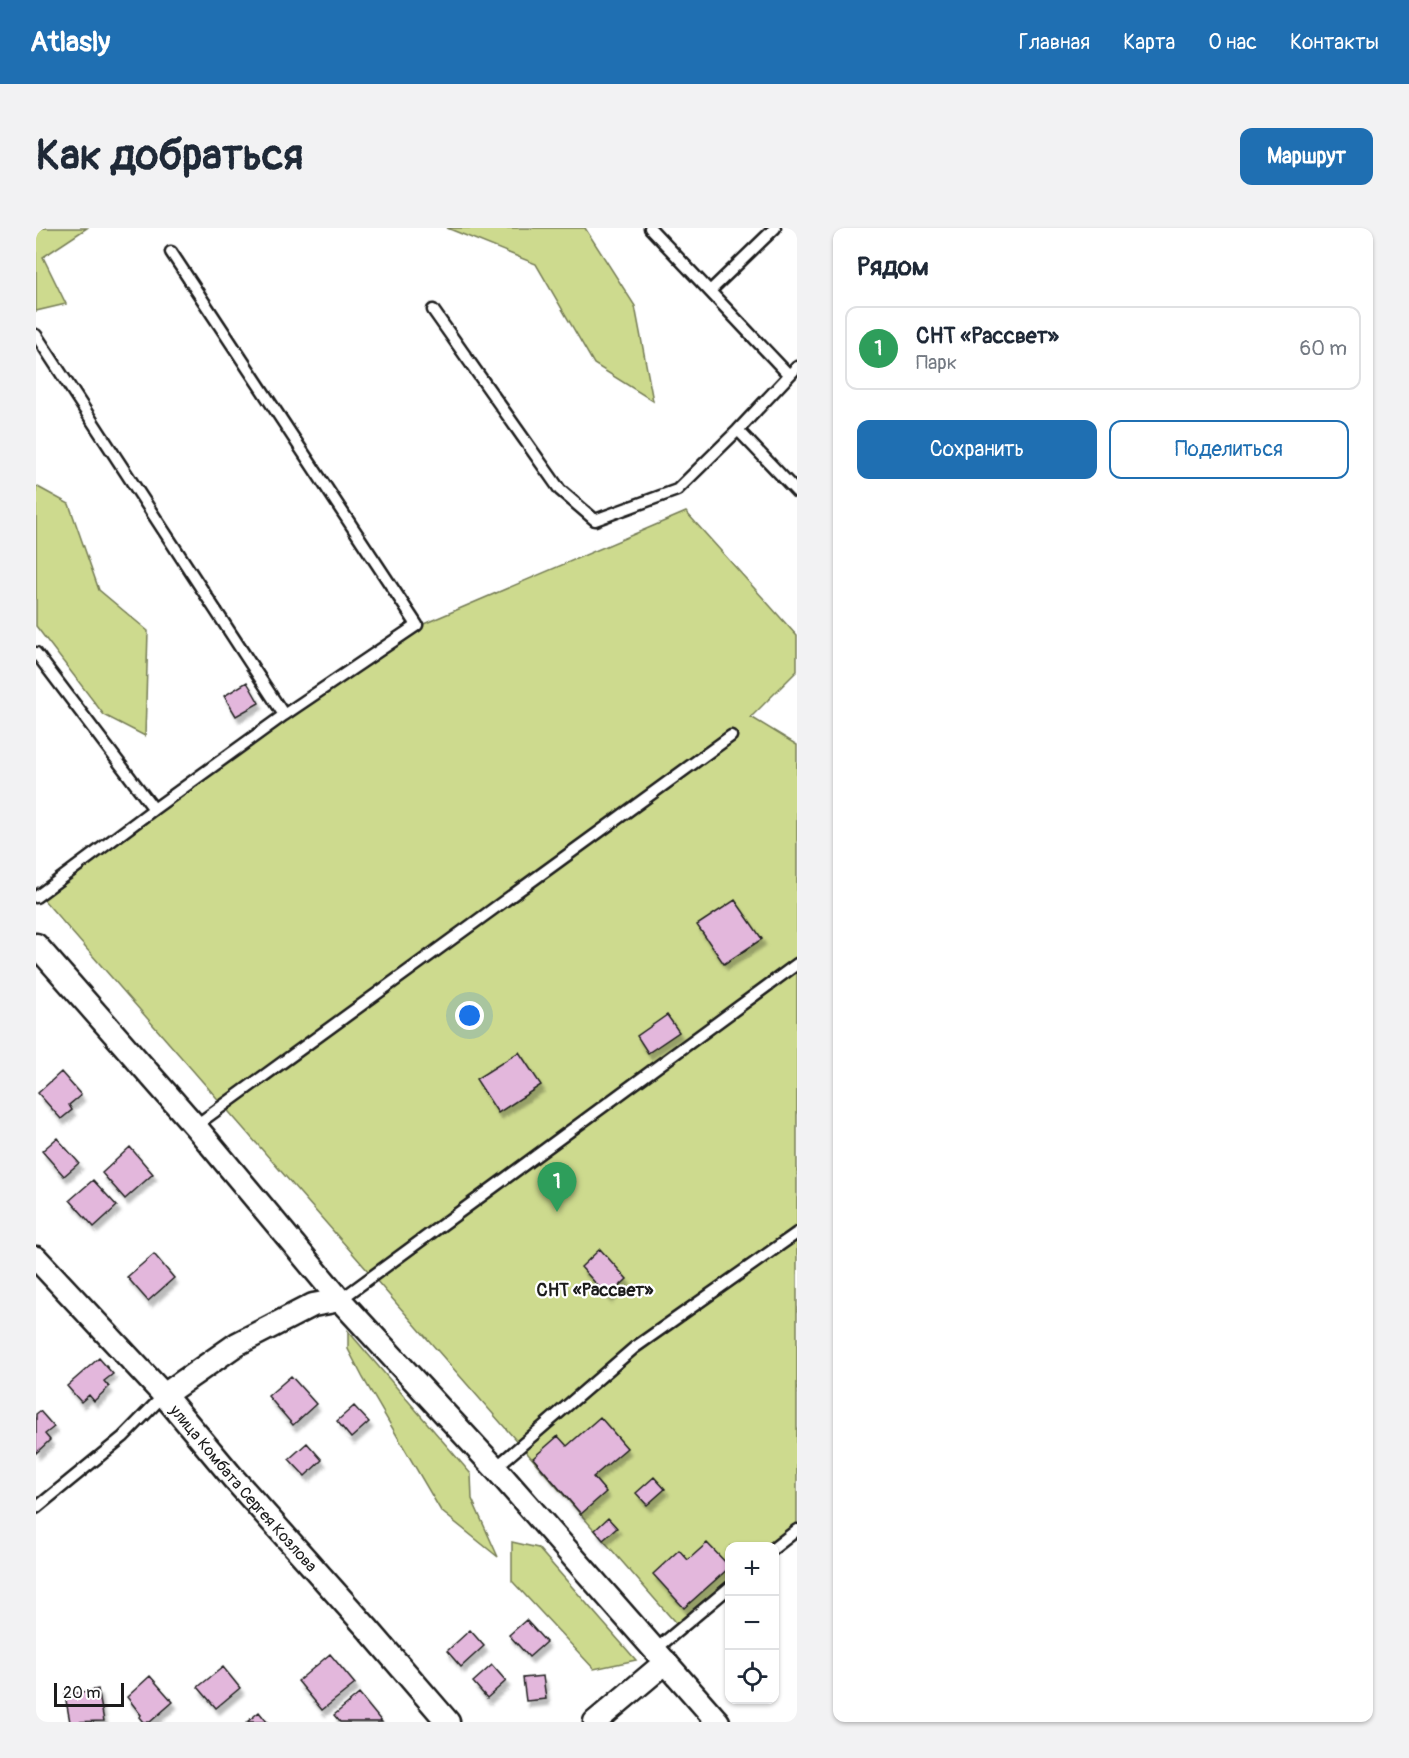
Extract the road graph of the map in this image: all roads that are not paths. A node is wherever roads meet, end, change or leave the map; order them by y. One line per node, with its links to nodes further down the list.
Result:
1 (650, 228): 4 (lane)
2 (775, 228): 4 (lane)
3 (171, 252): 12 (lane)
4 (710, 291): 8 (lane)
5 (433, 310): 9 (lane)
6 (36, 335): 12 (lane)
7 (797, 366): 8 (lane)
8 (789, 375): 9 (lane)
9 (738, 430): 10 (lane)
10 (797, 492)
11 (36, 653): 14 (lane)
12 (284, 715): 14 (lane)
13 (731, 736): 18 (lane)
14 (154, 808): 15 (lane)
15 (36, 897)
16 (36, 945): 18 (street)
17 (797, 964): 21 (lane)
18 (195, 1126): 21 (street)
19 (797, 1233): 23 (lane)
20 (36, 1258): 22 (street, улица Комбата Сергея Козлова)
21 (340, 1300): 22 (street); 23 (street)
22 (164, 1395): 24 (lane); 29 (street, улица Комбата Сергея Козлова)
23 (495, 1468): 28 (street)
24 (36, 1508)
25 (797, 1530): 26 (lane)
26 (779, 1544)
27 (725, 1591): 28 (lane)
28 (661, 1656): 30 (street); 31 (street)
29 (448, 1722)
30 (595, 1722)
31 (718, 1722)

